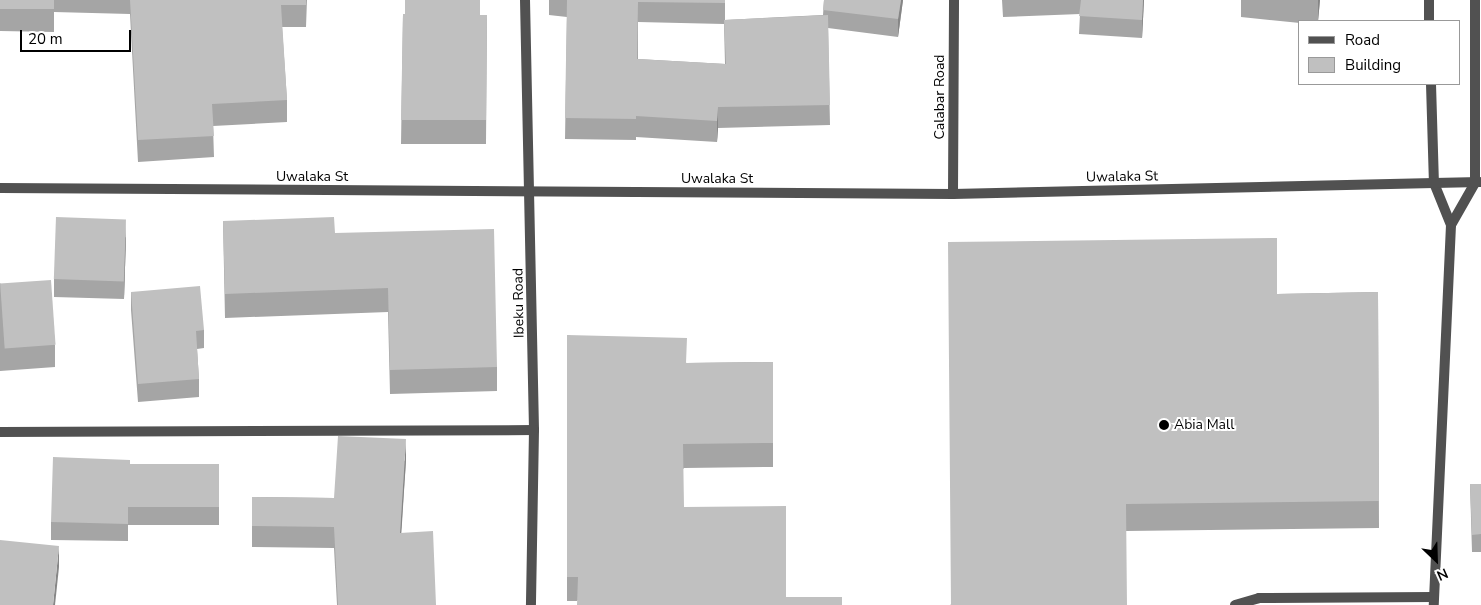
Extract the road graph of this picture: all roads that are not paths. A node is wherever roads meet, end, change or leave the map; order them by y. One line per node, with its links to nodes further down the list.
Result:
1 (525, 0): 10 (street, Ibeku Road)
2 (954, 0): 11 (street, Calabar Road)
3 (1429, 0): 5 (street)
4 (1475, 0): 8 (street)
5 (1429, 20)
6 (1431, 85): 7 (street)
7 (1434, 183): 8 (street, Uwalaka St); 11 (street, Uwalaka St); 12 (street)
8 (1478, 183): 12 (street)
9 (0, 188): 10 (street, Uwalaka St)
10 (531, 192): 11 (street, Uwalaka St); 13 (street, Ibeku Road)
11 (953, 194)
12 (1451, 225): 15 (street)
13 (534, 430): 14 (street); 16 (street, Ibeku Road)
14 (0, 432)
15 (1434, 601): 17 (street)
16 (531, 605)
17 (1235, 605)

